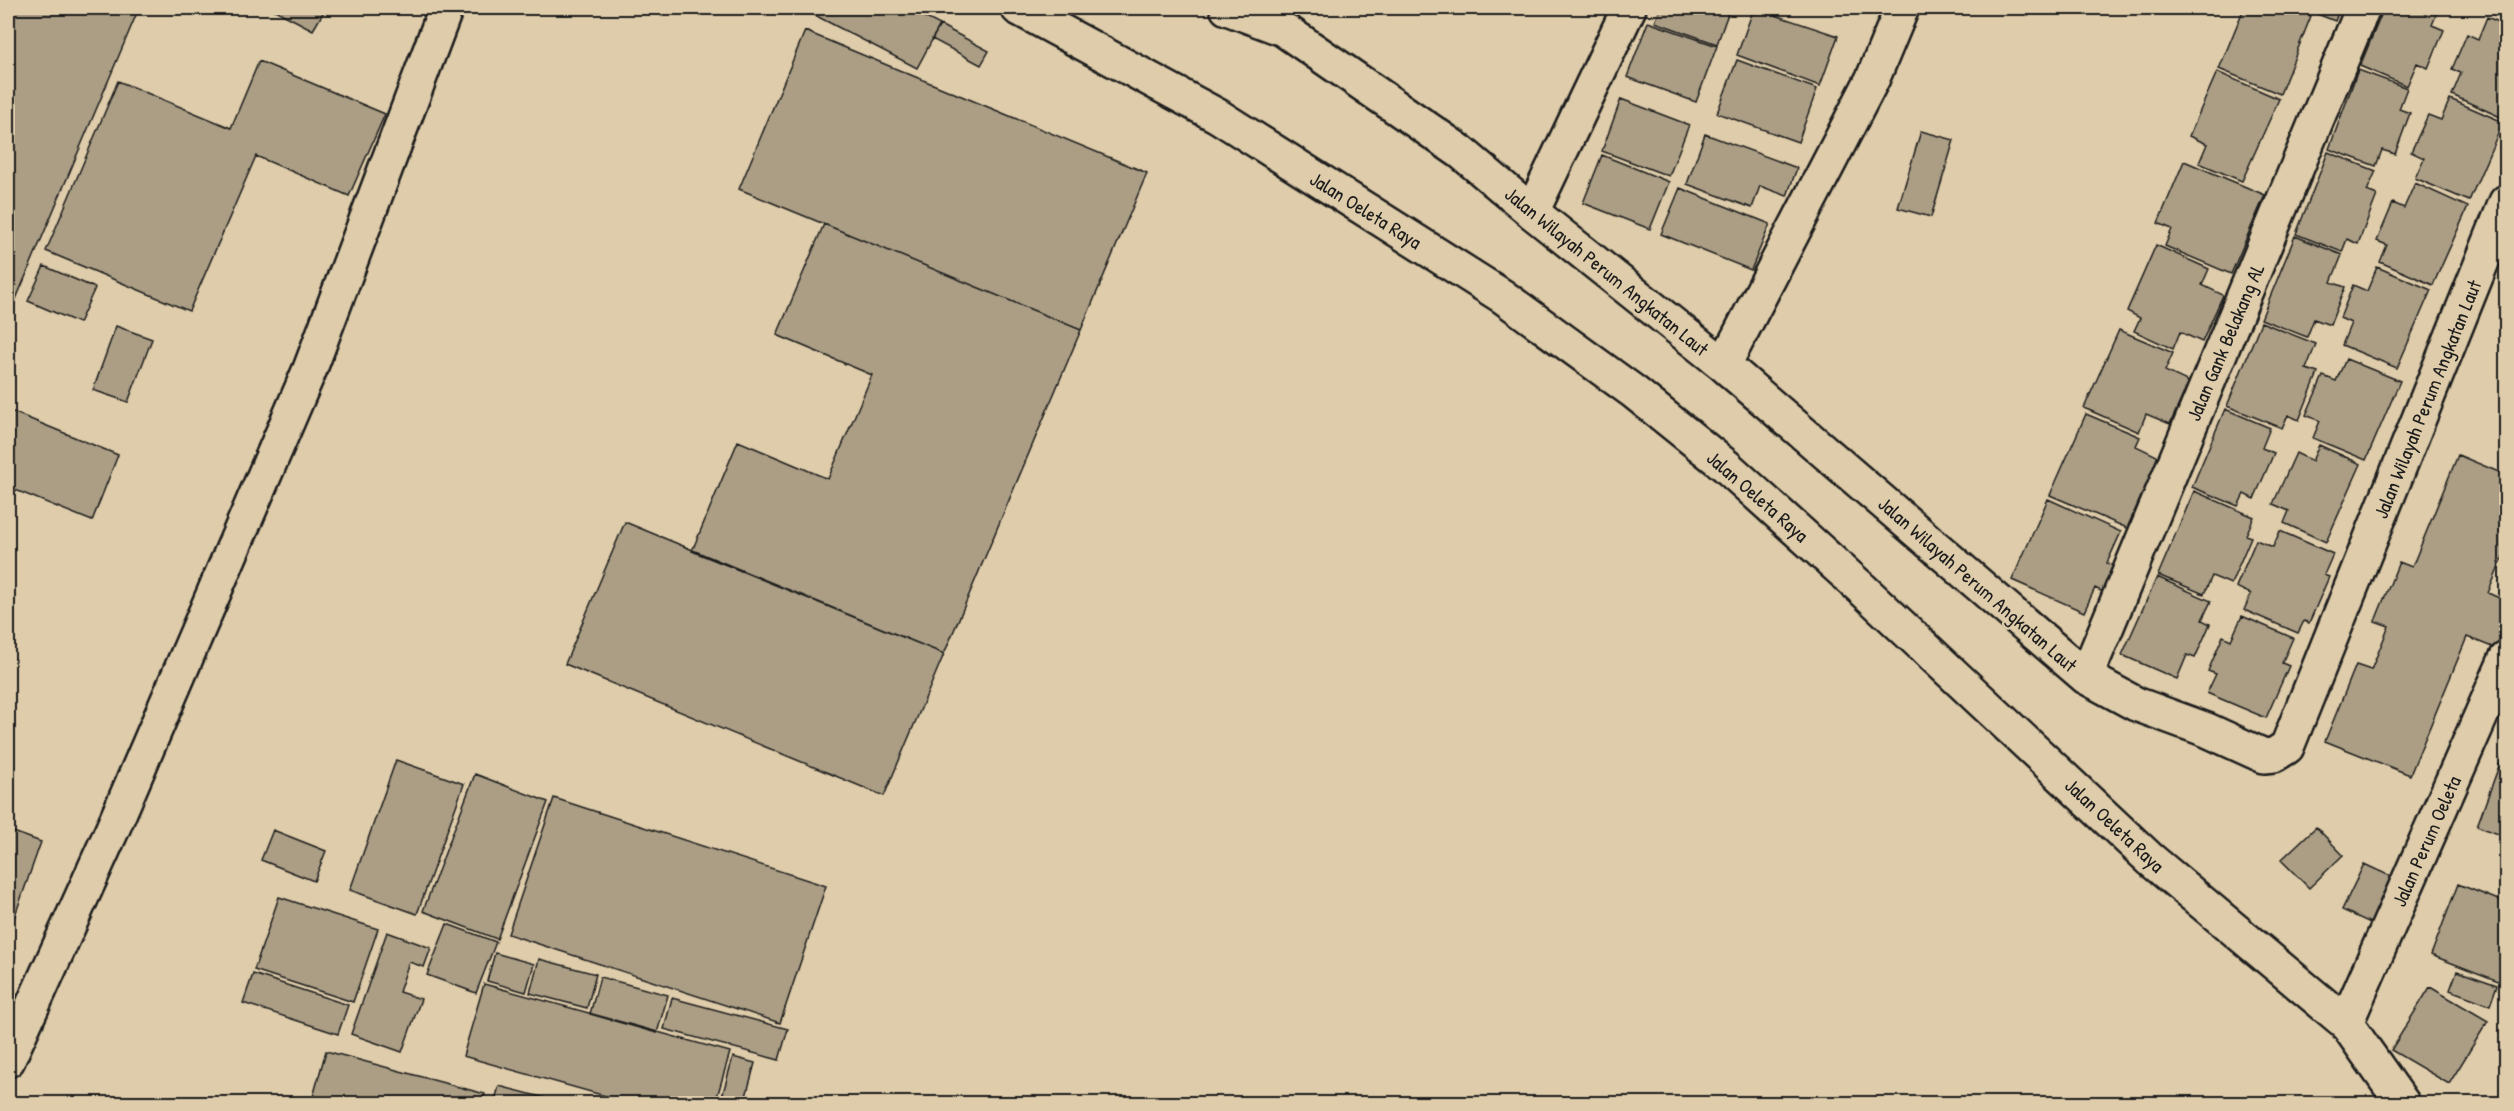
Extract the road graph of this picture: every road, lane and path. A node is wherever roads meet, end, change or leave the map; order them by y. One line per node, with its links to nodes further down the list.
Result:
1 (446, 8): 14 (street)
2 (1018, 8): 13 (street, Jalan Oeleta Raya)
3 (1227, 8): 7 (street, Jalan Wilayah Perum Angkatan Laut)
4 (1629, 8): 9 (street)
5 (1902, 8): 10 (street)
6 (2363, 8): 12 (street, Jalan Gank Belakang AL)
7 (1287, 18): 9 (street, Jalan Wilayah Perum Angkatan Laut)
8 (2506, 202): 12 (street, Jalan Wilayah Perum Angkatan Laut)
9 (1532, 212): 10 (street, Jalan Wilayah Perum Angkatan Laut)
10 (1724, 365): 12 (street, Jalan Wilayah Perum Angkatan Laut)
11 (2506, 659): 13 (street, Jalan Perum Oeleta)
12 (2086, 677)
13 (2346, 1023): 15 (street, Jalan Oeleta Raya)
14 (8, 1060)
15 (2403, 1104)

